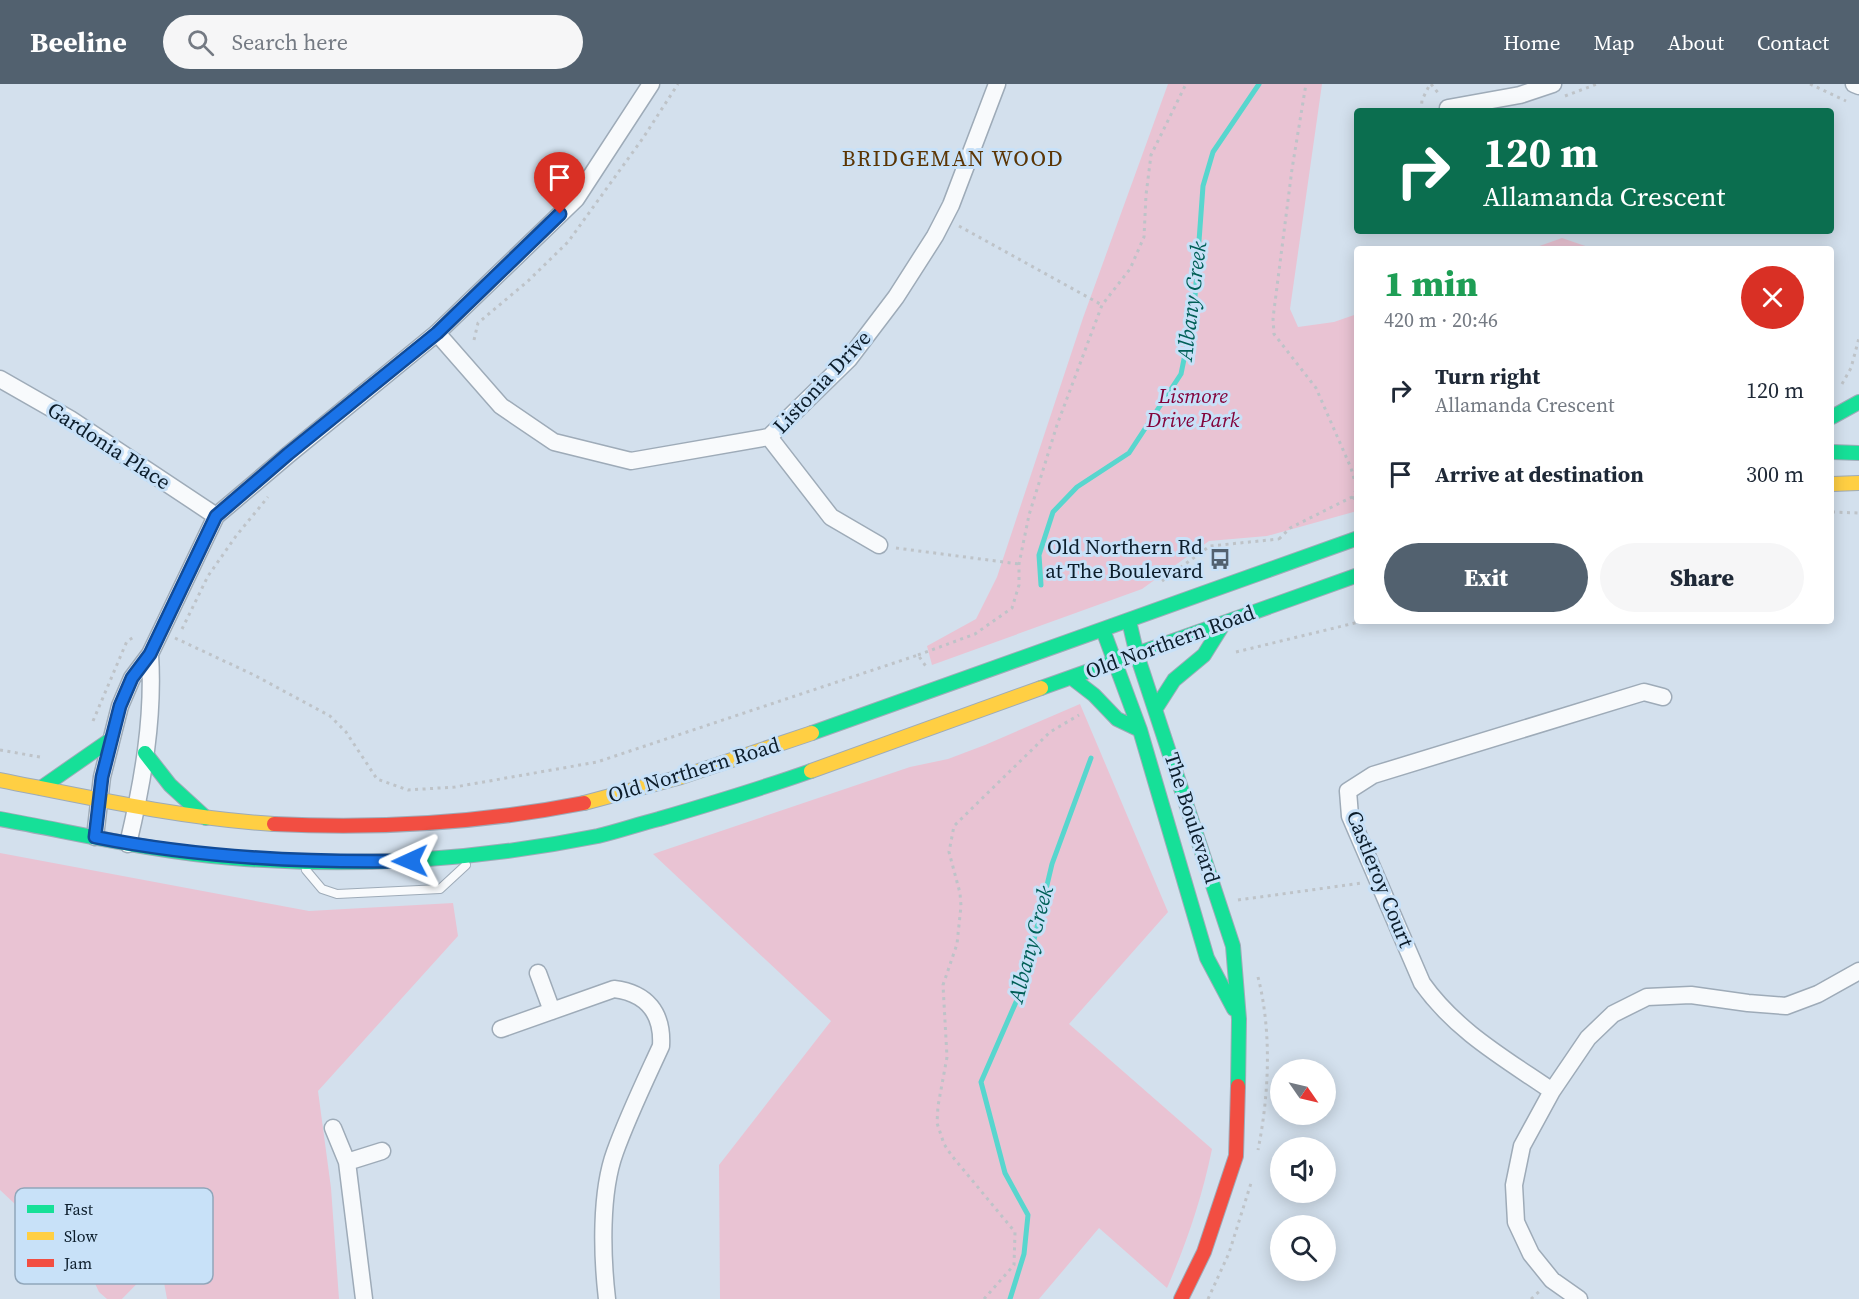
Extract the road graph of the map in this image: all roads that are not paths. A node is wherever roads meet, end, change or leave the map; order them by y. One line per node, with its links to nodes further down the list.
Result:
1 (651, 84): 7 (street)
2 (997, 84): 11 (street, Listonia Drive)
3 (1553, 84): 6 (street)
4 (1854, 84): 5 (street)
5 (1859, 86)
6 (1448, 108)
7 (437, 333): 11 (street, Listonia Drive); 16 (street)
8 (0, 379): 16 (street, Gardonia Place)
9 (1859, 402): 10 (main road)
10 (1834, 416)
11 (770, 437): 18 (street)
12 (1834, 452): 13 (main road)
13 (1859, 453)
14 (1859, 483): 15 (main road)
15 (1834, 484)
16 (216, 516): 23 (street)
17 (1354, 539): 20 (main road, Old Northern Road)
18 (879, 545)
19 (1354, 576): 21 (main road, Old Northern Road)
20 (1129, 621): 22 (main road, Old Northern Road); 24 (main road, The Boulevard)
21 (1224, 623): 24 (main road, Old Northern Road); 28 (main road)
22 (1103, 630): 25 (main road, The Boulevard); 36 (main road, Old Northern Road)
23 (150, 654): 30 (street); 31 (street)
24 (1137, 655): 25 (main road, Old Northern Road); 28 (main road, The Boulevard)
25 (1115, 662): 26 (main road, Old Northern Road); 29 (main road, The Boulevard)
26 (1072, 678): 29 (main road); 40 (main road, Old Northern Road)
27 (1663, 697): 47 (street, Castleroy Court)
28 (1156, 708): 45 (main road, The Boulevard)
29 (1140, 730): 45 (main road, The Boulevard)
30 (110, 740): 33 (main road); 34 (street)
31 (145, 753): 35 (street); 36 (main road)
32 (0, 780): 33 (main road, Old Northern Road)
33 (41, 788): 34 (main road, Old Northern Road)
34 (100, 800): 35 (main road, Old Northern Road); 38 (street)
35 (137, 806): 36 (main road, Old Northern Road); 39 (street)
36 (206, 818)
37 (0, 819): 38 (main road, Old Northern Road)
38 (95, 837): 39 (main road, Old Northern Road)
39 (128, 844): 41 (main road, Old Northern Road)
40 (477, 855): 41 (main road, Old Northern Road); 41 (lane)
41 (300, 861)
42 (1859, 971): 47 (street)
43 (538, 973): 44 (street)
44 (552, 1011): 46 (street); 52 (street)
45 (1239, 1019): 53 (main road, The Boulevard)
46 (501, 1029)
47 (1552, 1091): 54 (street)
48 (333, 1128): 50 (street)
49 (382, 1151): 50 (street)
50 (347, 1162): 51 (street)
51 (364, 1299)
52 (607, 1299)
53 (1181, 1299)
54 (1579, 1299)

